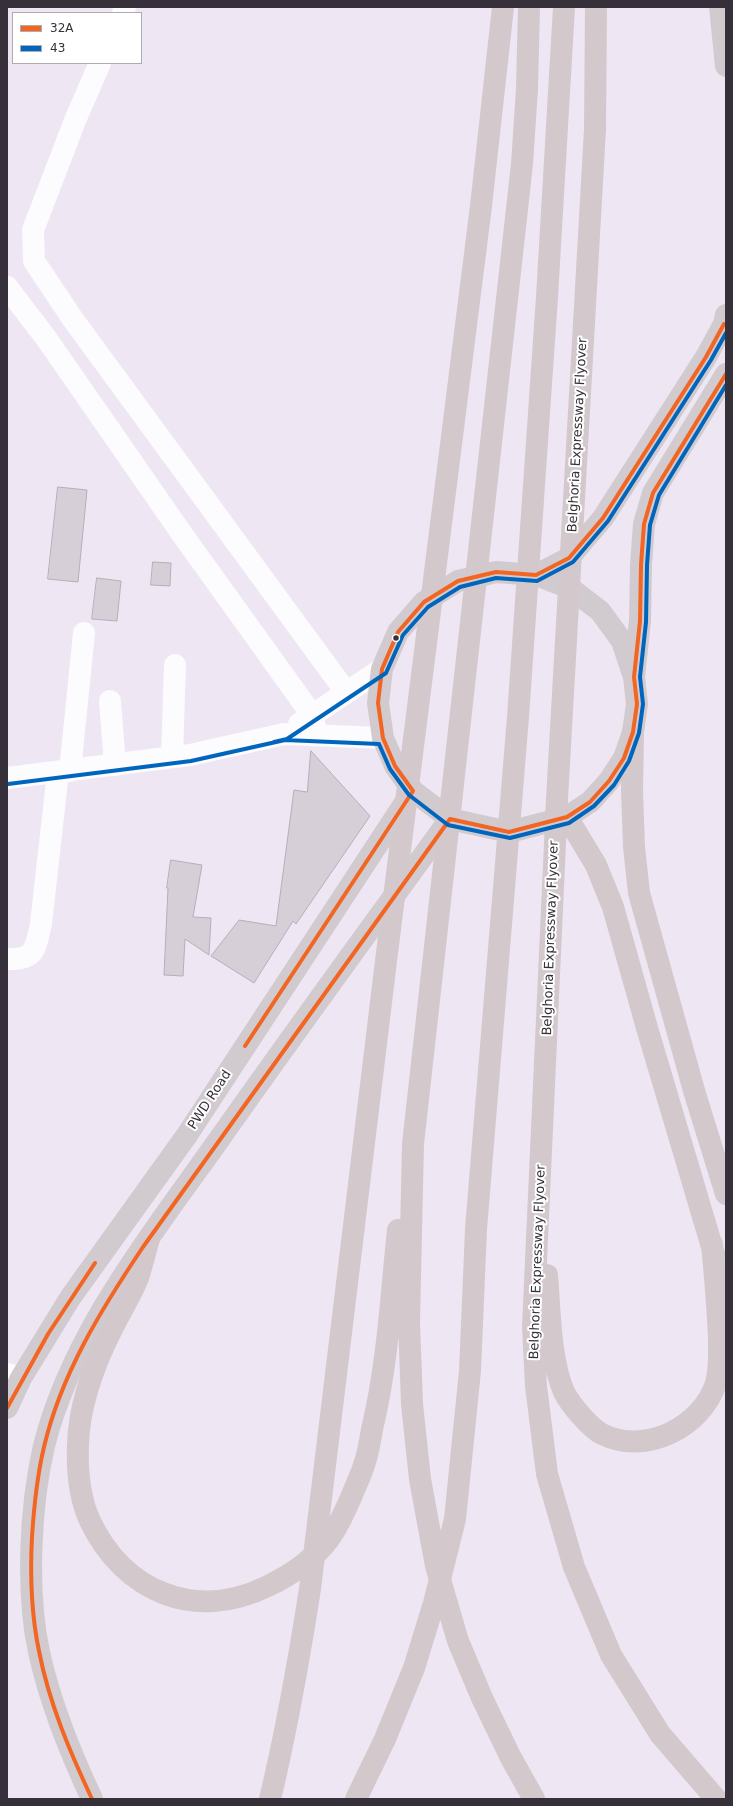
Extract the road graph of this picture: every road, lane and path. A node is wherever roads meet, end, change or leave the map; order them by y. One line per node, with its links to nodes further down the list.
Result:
1 (502, 7): 40 (highway)
2 (529, 7): 31 (highway)
3 (564, 7): 41 (highway)
4 (596, 7): 33 (highway, Belghoria Expressway Flyover)
5 (720, 7): 7 (main road)
6 (100, 64): 18 (street)
7 (726, 66)
8 (7, 287): 11 (street)
9 (7, 311): 11 (street)
10 (725, 321): 13 (main road)
11 (46, 338): 20 (street)
12 (726, 374): 17 (main road)
13 (536, 575): 16 (main road); 17 (main road)
14 (84, 633): 25 (street)
15 (176, 665): 23 (street)
16 (382, 669): 18 (street); 22 (main road)
17 (634, 677): 21 (main road)
18 (346, 692): 20 (street)
19 (110, 701): 24 (street)
20 (315, 725): 22 (street); 23 (street)
21 (633, 732): 28 (main road); 32 (highway)
22 (383, 738): 27 (main road)
23 (172, 757): 24 (street)
24 (115, 765): 25 (street)
25 (64, 772): 26 (street); 30 (street)
26 (7, 778)
27 (413, 791): 29 (main road); 37 (main road, PWD Road)
28 (567, 817): 29 (main road); 35 (highway)
29 (450, 818): 34 (main road)
30 (7, 960)
31 (413, 1144): 34 (highway); 42 (highway)
32 (726, 1194)
33 (539, 1202): 35 (highway); 43 (highway, Belghoria Expressway Flyover)
34 (149, 1239): 39 (main road)
35 (712, 1244): 36 (highway)
36 (726, 1303)
37 (14, 1376): 38 (main road, PWD Road)
38 (7, 1408)
39 (92, 1799)
40 (270, 1799)
41 (356, 1799)
42 (534, 1799)
43 (716, 1799)

